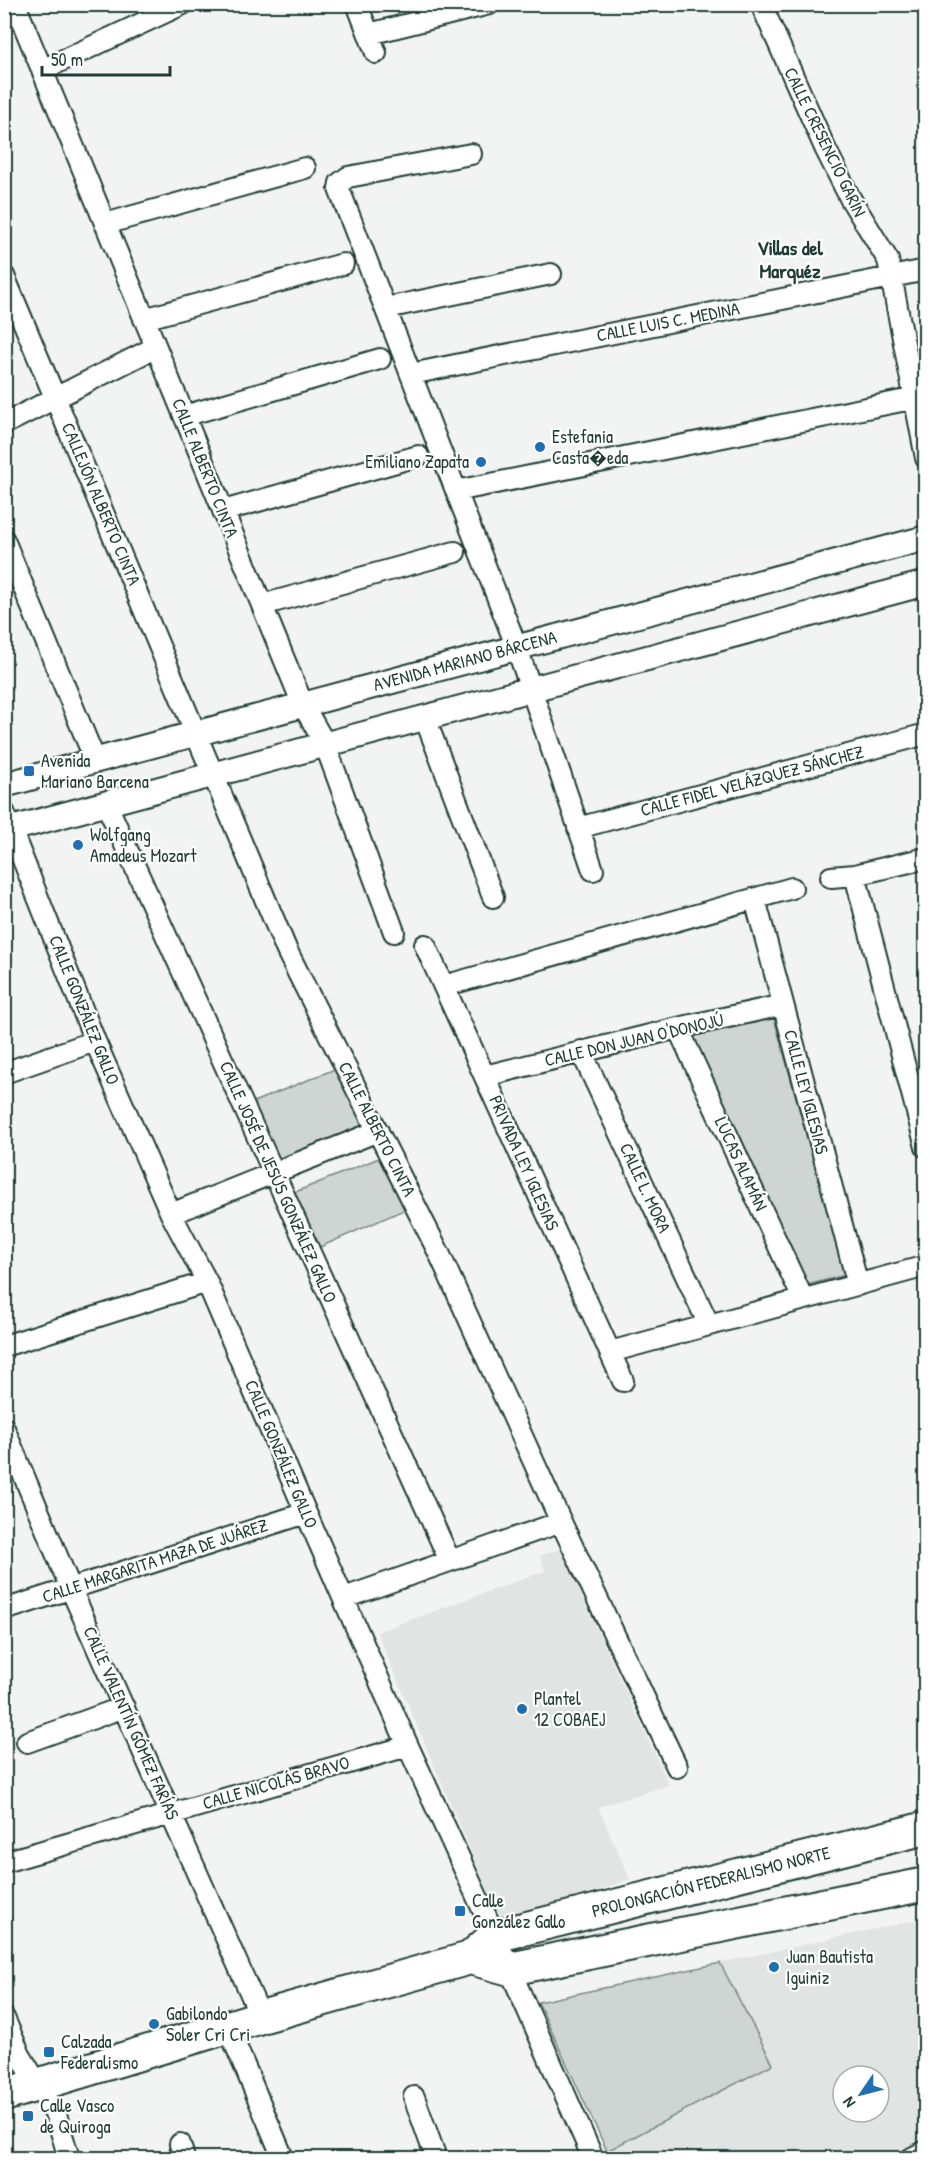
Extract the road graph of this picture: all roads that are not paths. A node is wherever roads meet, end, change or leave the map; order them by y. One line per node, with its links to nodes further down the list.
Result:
1 (15, 4): 8 (street, CALLE ALBERTO CINTA)
2 (183, 4): 8 (street)
3 (357, 4): 6 (street)
4 (489, 4): 6 (street)
5 (761, 4): 16 (street, CALLE CRESENCIO GARÍN)
6 (369, 34): 7 (street)
7 (376, 53)
8 (42, 70): 11 (street, CALLE ALBERTO CINTA)
9 (471, 154): 17 (street)
10 (305, 168): 11 (street)
11 (105, 224): 18 (street, CALLE ALBERTO CINTA)
12 (343, 264): 18 (street)
13 (926, 270): 16 (street, CALLE LUIS C. MEDINA)
14 (551, 274): 17 (street)
15 (4, 276): 23 (street, CALLEJÓN ALBERTO CINTA)
16 (892, 277): 21 (street, CALLE LUIS C. MEDINA); 22 (street, CALLE CRESENCIO GARÍN)
17 (386, 308): 21 (street)
18 (144, 319): 19 (street, CALLE ALBERTO CINTA)
19 (156, 347): 23 (street); 24 (street, CALLE ALBERTO CINTA)
20 (380, 359): 24 (street)
21 (411, 374): 28 (street)
22 (920, 397): 27 (street, CALLE CRESENCIO GARÍN); 28 (street)
23 (57, 398): 25 (street); 39 (street, CALLEJÓN ALBERTO CINTA)
24 (184, 416): 29 (street, CALLE ALBERTO CINTA)
25 (4, 424)
26 (418, 456): 29 (street)
27 (926, 458)
28 (456, 491): 35 (street)
29 (223, 511): 34 (street, CALLE ALBERTO CINTA)
30 (926, 538): 35 (street, AVENIDA MARIANO BÁRCENA)
31 (4, 540): 42 (street)
32 (455, 552): 34 (street)
33 (926, 583): 36 (street)
34 (262, 605): 37 (street, CALLE ALBERTO CINTA)
35 (517, 648): 36 (street); 37 (street, AVENIDA MARIANO BÁRCENA)
36 (531, 689): 38 (street); 47 (street)
37 (303, 705): 39 (street, AVENIDA MARIANO BÁRCENA); 41 (street, CALLE ALBERTO CINTA)
38 (424, 718): 41 (street); 53 (street)
39 (197, 733): 42 (street, AVENIDA MARIANO BÁRCENA); 43 (street, CALLE ALBERTO CINTA)
40 (926, 734): 47 (street, CALLE FIDEL VELÁZQUEZ SÁNCHEZ)
41 (325, 744): 43 (street); 55 (street, CALLE ALBERTO CINTA)
42 (95, 760): 44 (street, AVENIDA MARIANO BÁRCENA)
43 (214, 774): 45 (street); 64 (street, CALLE ALBERTO CINTA)
44 (4, 785)
45 (106, 803): 46 (street); 66 (street, CALLE JOSÉ DE JESÚS GONZÁLEZ GALLO)
46 (7, 824): 60 (street, CALLE GONZÁLEZ GALLO)
47 (578, 828): 49 (street)
48 (926, 858): 50 (street)
49 (593, 870)
50 (855, 875): 51 (street); 65 (street)
51 (831, 877)
52 (792, 888): 54 (street)
53 (494, 897)
54 (755, 899): 57 (street); 58 (street, CALLE LEY IGLESIAS)
55 (394, 932)
56 (425, 945): 57 (street, PRIVADA LEY IGLESIAS)
57 (444, 986): 63 (street, PRIVADA LEY IGLESIAS)
58 (783, 1005): 59 (street, CALLE DON JUAN O'DONOJÚ); 70 (street, CALLE LEY IGLESIAS)
59 (678, 1028): 61 (street, CALLE DON JUAN O'DONOJÚ); 71 (street, LUCAS ALAMÁN)
60 (95, 1041): 62 (street); 67 (street, CALLE GONZÁLEZ GALLO)
61 (581, 1051): 63 (street, CALLE DON JUAN O'DONOJÚ); 72 (street, CALLE L. MORA)
62 (4, 1073)
63 (485, 1076): 74 (street, PRIVADA LEY IGLESIAS)
64 (378, 1131): 66 (street); 78 (street, CALLE ALBERTO CINTA)
65 (926, 1147)
66 (273, 1173): 67 (street); 79 (street, CALLE JOSÉ DE JESÚS GONZÁLEZ GALLO)
67 (171, 1214): 69 (street, CALLE GONZÁLEZ GALLO)
68 (926, 1266): 70 (street)
69 (207, 1282): 73 (street); 77 (street, CALLE GONZÁLEZ GALLO)
70 (858, 1284): 71 (street)
71 (804, 1299): 72 (street)
72 (709, 1325): 74 (street)
73 (4, 1346)
74 (610, 1352): 75 (street, PRIVADA LEY IGLESIAS)
75 (623, 1381)
76 (4, 1428): 80 (street, CALLE VALENTÍN GÓMEZ FARÍAS)
77 (306, 1513): 80 (street, CALLE MARGARITA MAZA DE JUÁREZ); 81 (street, CALLE GONZÁLEZ GALLO)
78 (561, 1522): 79 (street); 86 (street, CALLE ALBERTO CINTA)
79 (450, 1561): 81 (street)
80 (70, 1587): 82 (street, CALLE MARGARITA MAZA DE JUÁREZ); 83 (street, CALLE VALENTÍN GÓMEZ FARÍAS)
81 (344, 1598): 85 (street, CALLE GONZÁLEZ GALLO)
82 (4, 1610)
83 (124, 1707): 84 (street); 87 (street, CALLE VALENTÍN GÓMEZ FARÍAS)
84 (27, 1742)
85 (408, 1746): 87 (street, CALLE NICOLÁS BRAVO); 91 (street, CALLE GONZÁLEZ GALLO)
86 (677, 1767)
87 (171, 1813): 89 (street, CALLE NICOLÁS BRAVO); 94 (street, CALLE VALENTÍN GÓMEZ FARÍAS)
88 (926, 1828): 91 (main road, PROLONGACIÓN FEDERALISMO NORTE)
89 (4, 1862)
90 (926, 1884): 93 (main road)
91 (495, 1936): 92 (main road, PROLONGACIÓN FEDERALISMO NORTE); 93 (street, CALLE GONZÁLEZ GALLO)
92 (470, 1958): 93 (main road); 94 (main road, PROLONGACIÓN FEDERALISMO NORTE)
93 (510, 1969): 104 (street, CALLE GONZÁLEZ GALLO)
94 (261, 2017): 96 (main road, PROLONGACIÓN FEDERALISMO NORTE)
95 (4, 2018): 97 (street)
96 (228, 2027): 97 (main road, PROLONGACIÓN FEDERALISMO NORTE); 102 (street)
97 (38, 2084): 98 (main road, PROLONGACIÓN FEDERALISMO NORTE); 101 (street)
98 (4, 2095)
99 (414, 2097): 103 (street)
100 (926, 2151): 105 (street)
101 (69, 2158)
102 (283, 2158)
103 (436, 2158)
104 (592, 2158)
105 (912, 2158)

